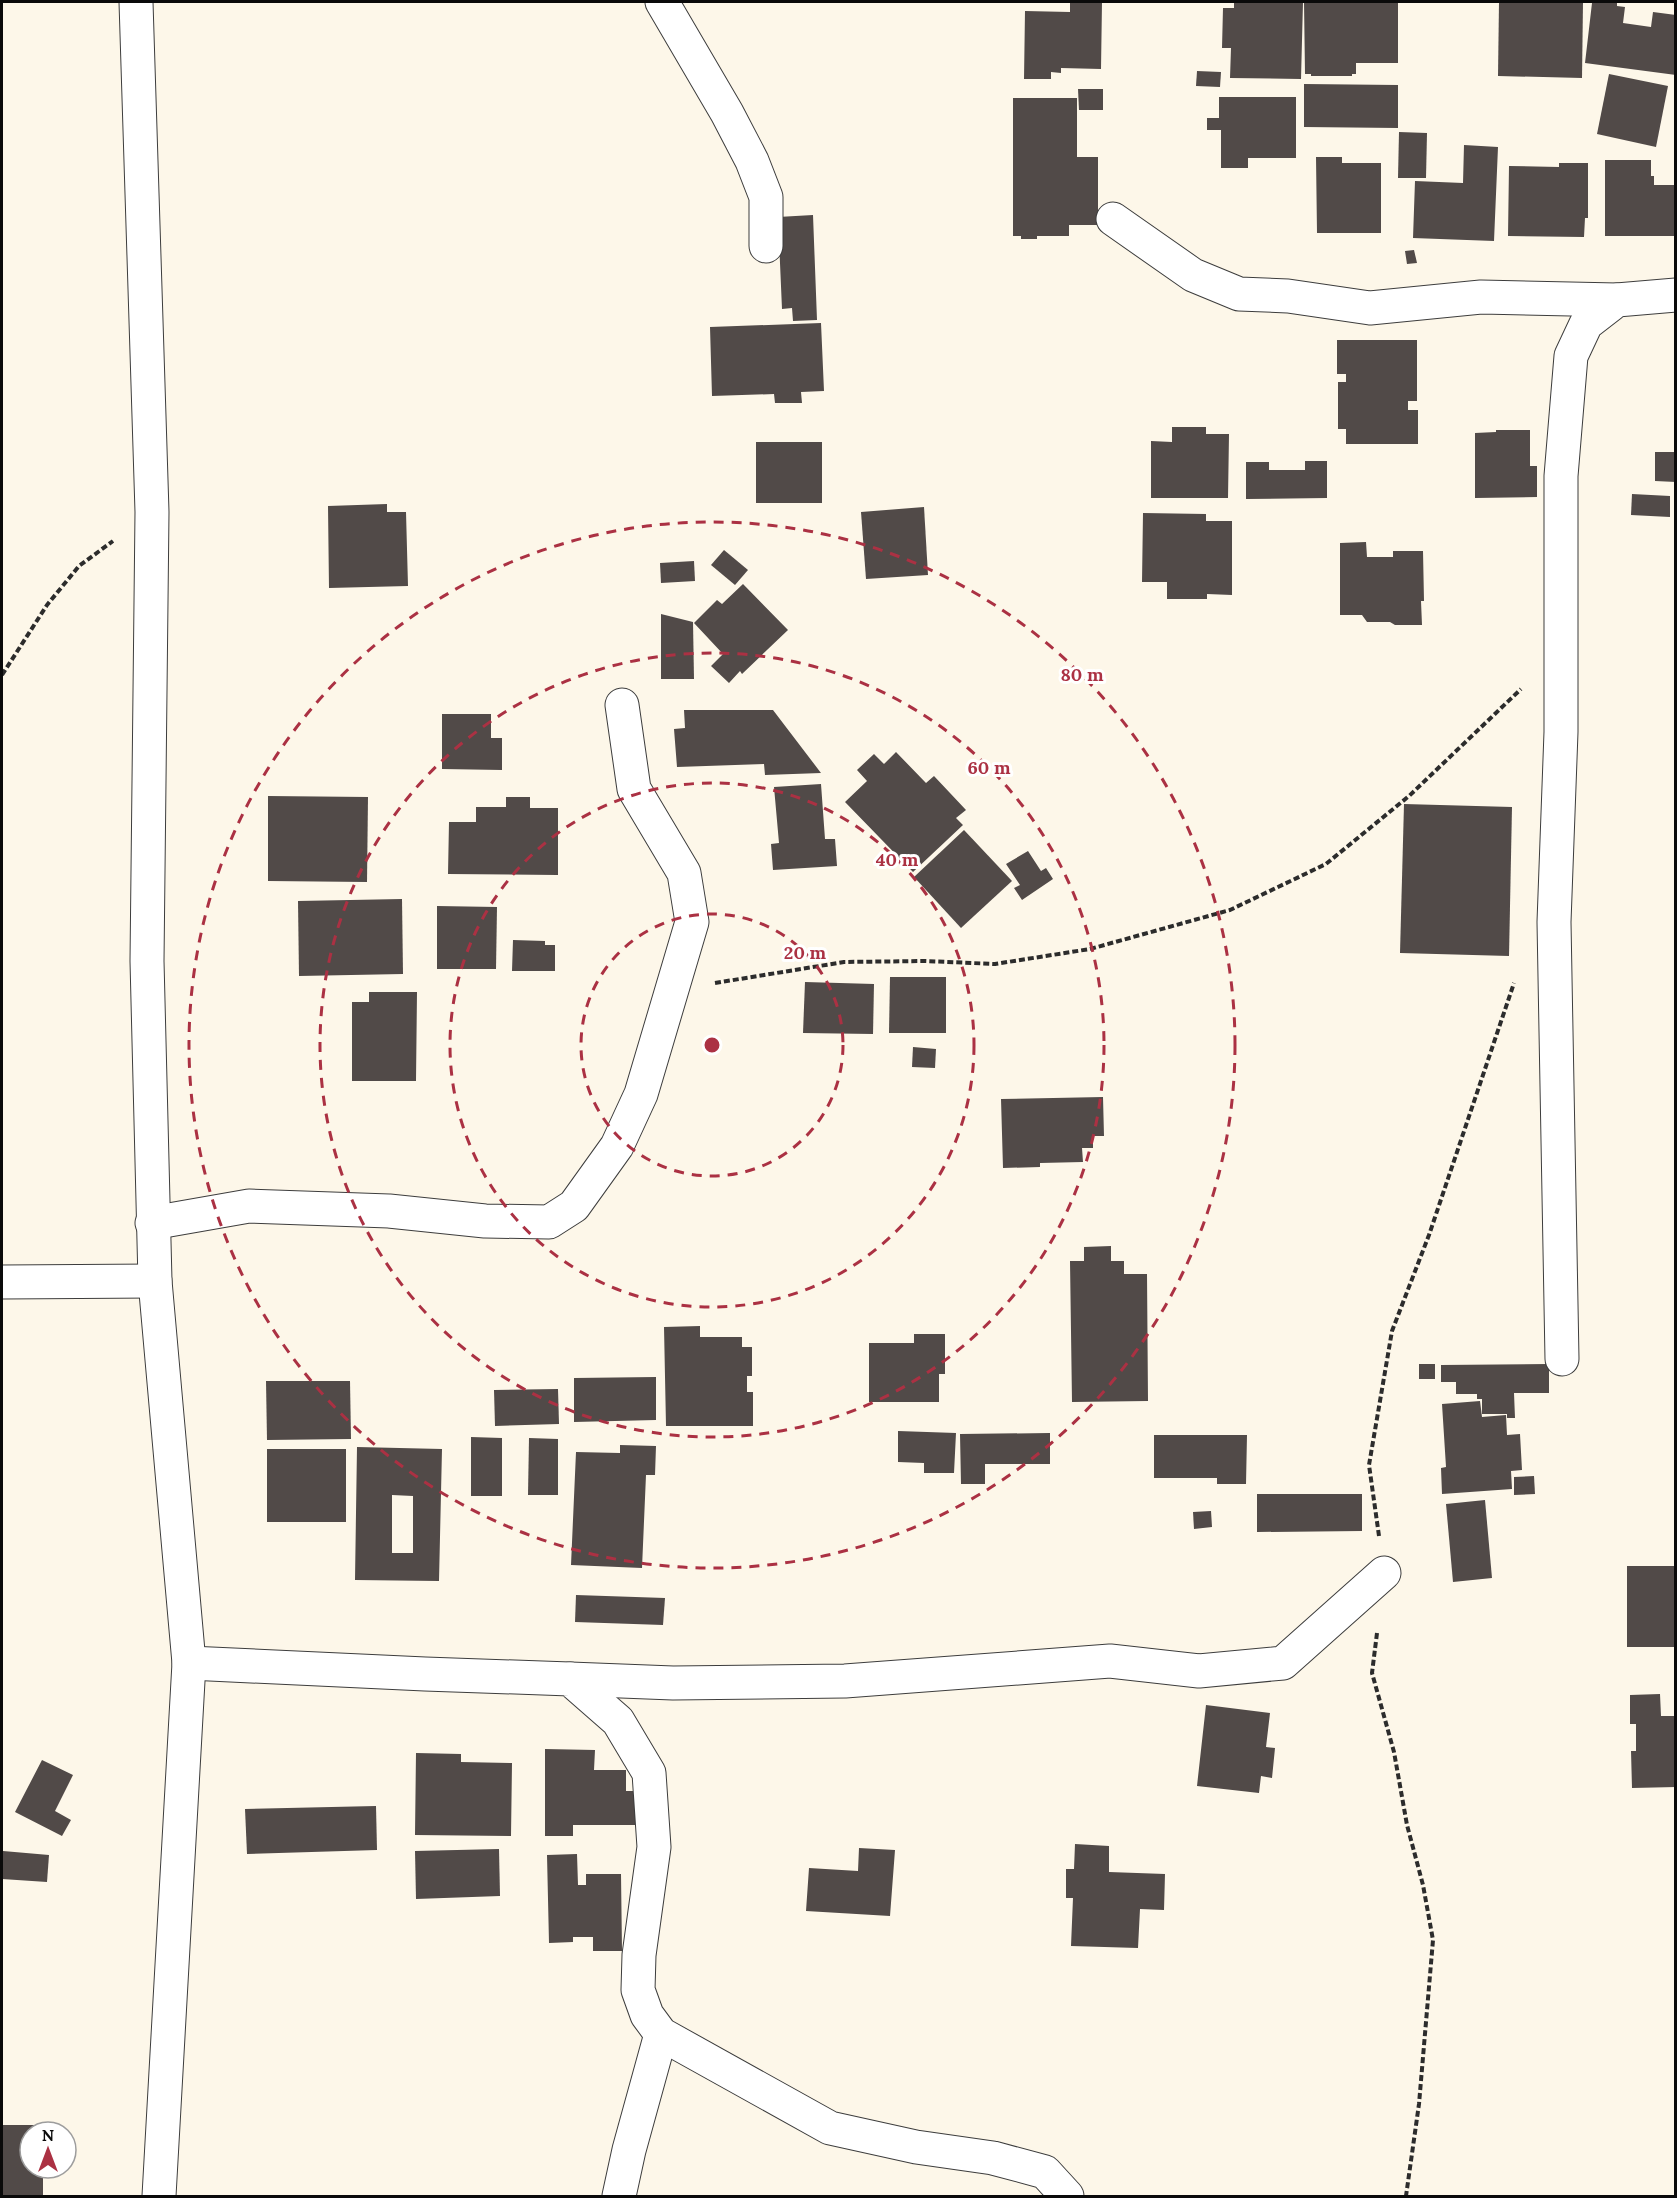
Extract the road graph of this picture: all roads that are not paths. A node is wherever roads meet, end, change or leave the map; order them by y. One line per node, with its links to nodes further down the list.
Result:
1 (136, 2): 8 (street)
2 (662, 2): 4 (street)
3 (1113, 219): 6 (street)
4 (766, 246)
5 (1676, 295): 6 (street)
6 (1617, 300): 11 (street)
7 (622, 705): 8 (street)
8 (152, 1223): 9 (street)
9 (154, 1281): 10 (street); 13 (street)
10 (2, 1282)
11 (1562, 1359)
12 (1384, 1573): 14 (street)
13 (189, 1663): 14 (street); 16 (street)
14 (570, 1678): 15 (street)
15 (660, 2034): 17 (street); 18 (street)
16 (159, 2196)
17 (619, 2196)
18 (1067, 2196)

